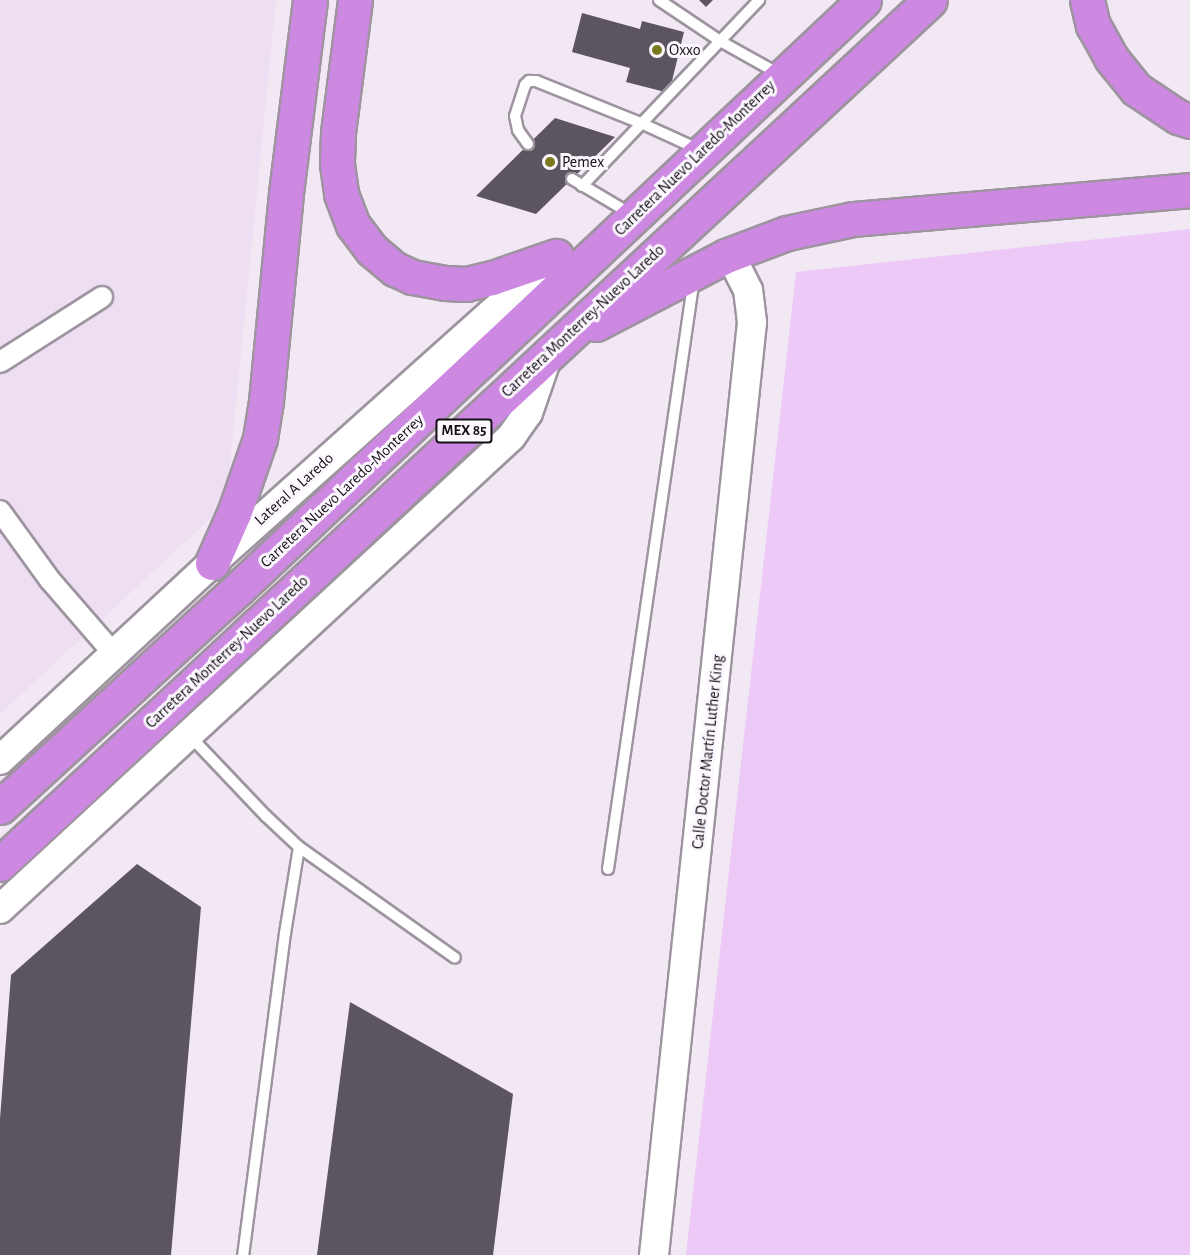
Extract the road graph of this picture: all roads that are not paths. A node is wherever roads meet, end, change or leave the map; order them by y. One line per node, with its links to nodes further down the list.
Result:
1 (310, 0): 26 (highway)
2 (355, 0): 19 (highway)
3 (659, 0): 8 (lane)
4 (759, 0): 8 (lane)
5 (930, 0): 23 (highway, Carretera Monterrey-Nuevo Laredo / MEX 85)
6 (1087, 0): 10 (highway)
7 (862, 1): 9 (highway, Carretera Nuevo Laredo-Monterrey / MEX 85)
8 (720, 41): 9 (lane); 11 (lane)
9 (781, 76): 13 (highway, Carretera Nuevo Laredo-Monterrey / MEX 85)
10 (1190, 121)
11 (643, 124): 12 (lane); 13 (lane); 15 (lane)
12 (528, 144)
13 (703, 151): 17 (highway, Carretera Nuevo Laredo-Monterrey / MEX 85)
14 (572, 179): 15 (lane)
15 (582, 186): 17 (lane)
16 (1190, 190): 20 (highway)
17 (634, 216): 18 (highway, Carretera Nuevo Laredo-Monterrey / MEX 85)
18 (603, 246): 19 (street, Lateral A Laredo); 30 (highway, Carretera Nuevo Laredo-Monterrey / MEX 85)
19 (556, 256): 26 (street, Lateral A Laredo)
20 (726, 256): 21 (highway); 37 (street, Calle Doctor Martín Luther King)
21 (695, 272): 23 (highway); 33 (lane)
22 (102, 297): 24 (street)
23 (553, 348): 28 (street); 32 (highway, Carretera Monterrey-Nuevo Laredo / MEX 85)
24 (0, 362)
25 (0, 511): 27 (street)
26 (212, 563): 27 (street, Lateral A Laredo)
27 (115, 655): 29 (street, Lateral A Laredo)
28 (188, 735): 31 (lane); 34 (street)
29 (0, 760)
30 (0, 807)
31 (299, 847): 35 (lane); 36 (lane)
32 (0, 864)
33 (608, 869)
34 (0, 909)
35 (455, 958)
36 (243, 1255)
37 (654, 1255)

